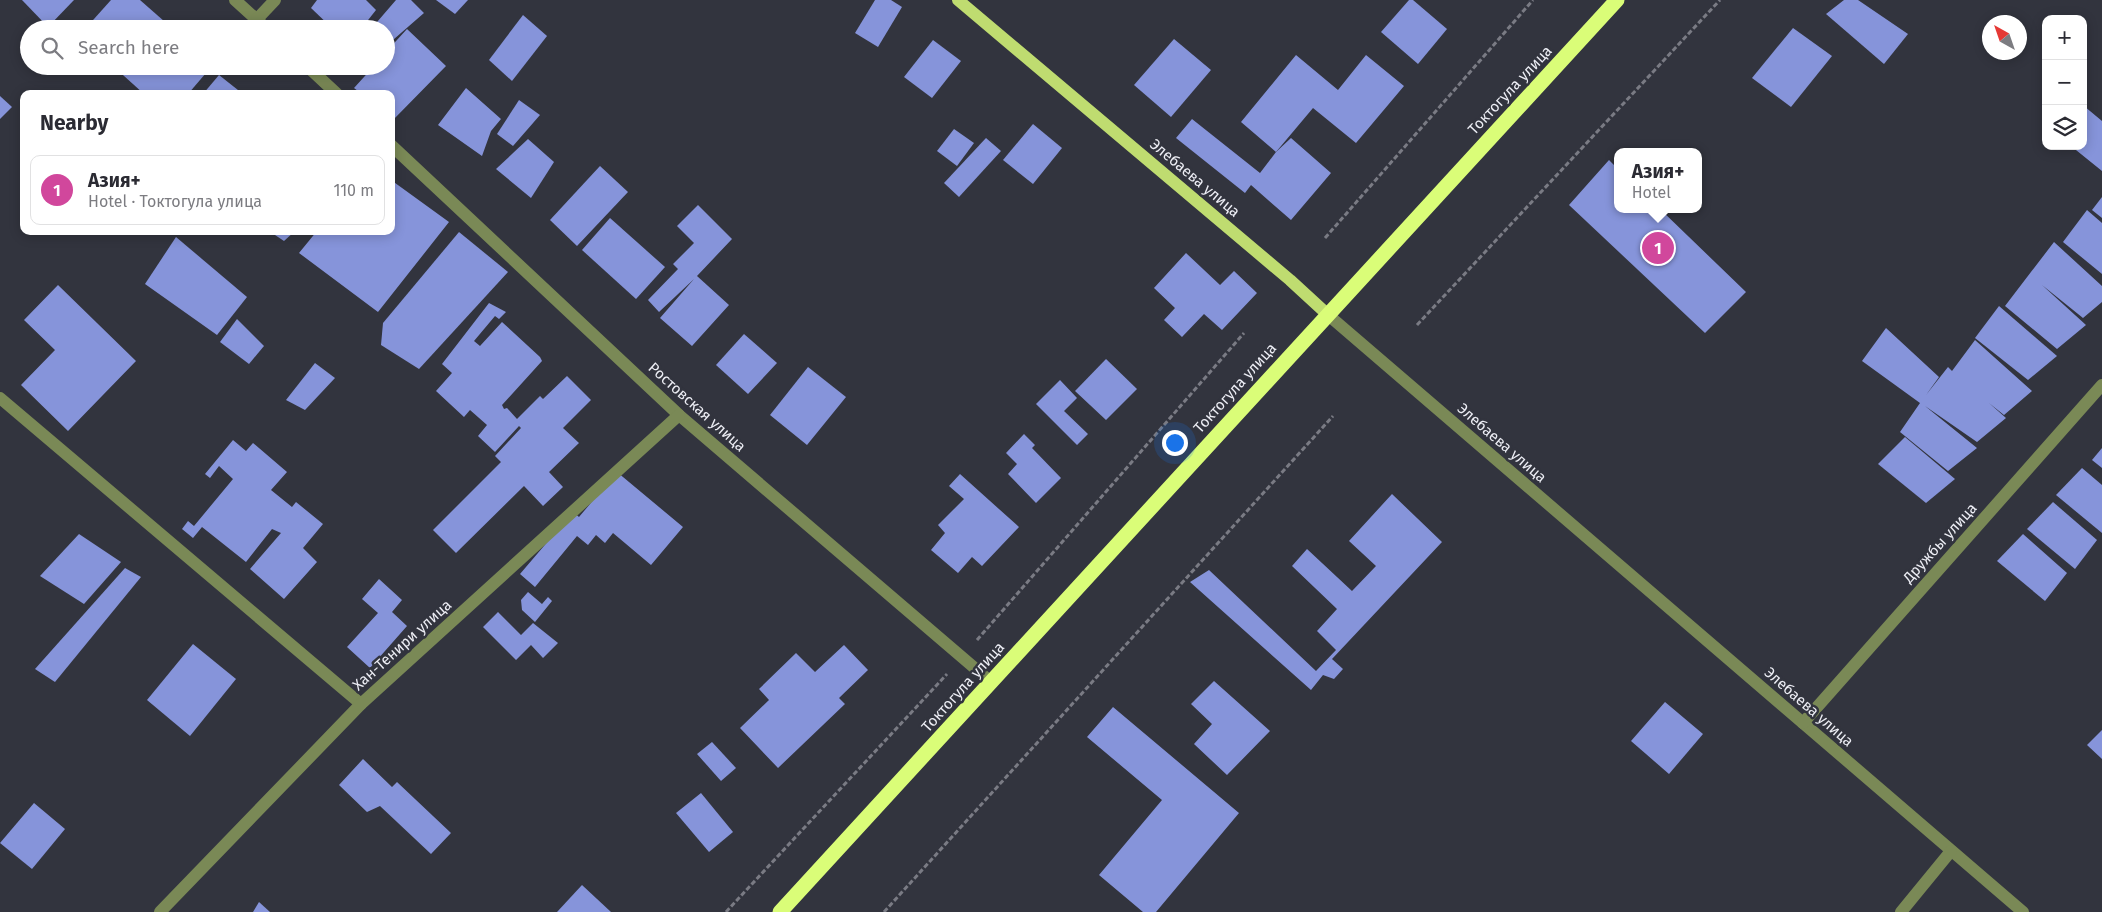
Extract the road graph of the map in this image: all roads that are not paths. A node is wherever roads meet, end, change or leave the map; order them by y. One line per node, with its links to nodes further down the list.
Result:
1 (235, 0): 5 (street)
2 (275, 0): 5 (street)
3 (958, 0): 9 (main road, Элебаева улица)
4 (1617, 0): 9 (highway, Токтогула улица)
5 (257, 19)
6 (316, 75): 7 (street)
7 (332, 90)
8 (395, 149): 12 (street, Ростовская улица)
9 (1327, 314): 13 (highway, Токтогула улица); 15 (street, Элебаева улица)
10 (2102, 385): 15 (street, Дружбы улица)
11 (0, 398): 14 (street)
12 (679, 415): 13 (street, Ростовская улица); 14 (street, Хан-Тенири улица)
13 (992, 682): 18 (highway, Токтогула улица)
14 (361, 704): 17 (street, Хан-Тенири улица)
15 (1803, 723): 16 (street, Элебаева улица)
16 (1951, 851): 19 (street); 20 (street, Элебаева улица)
17 (160, 912)
18 (780, 912)
19 (1901, 912)
20 (2022, 912)

